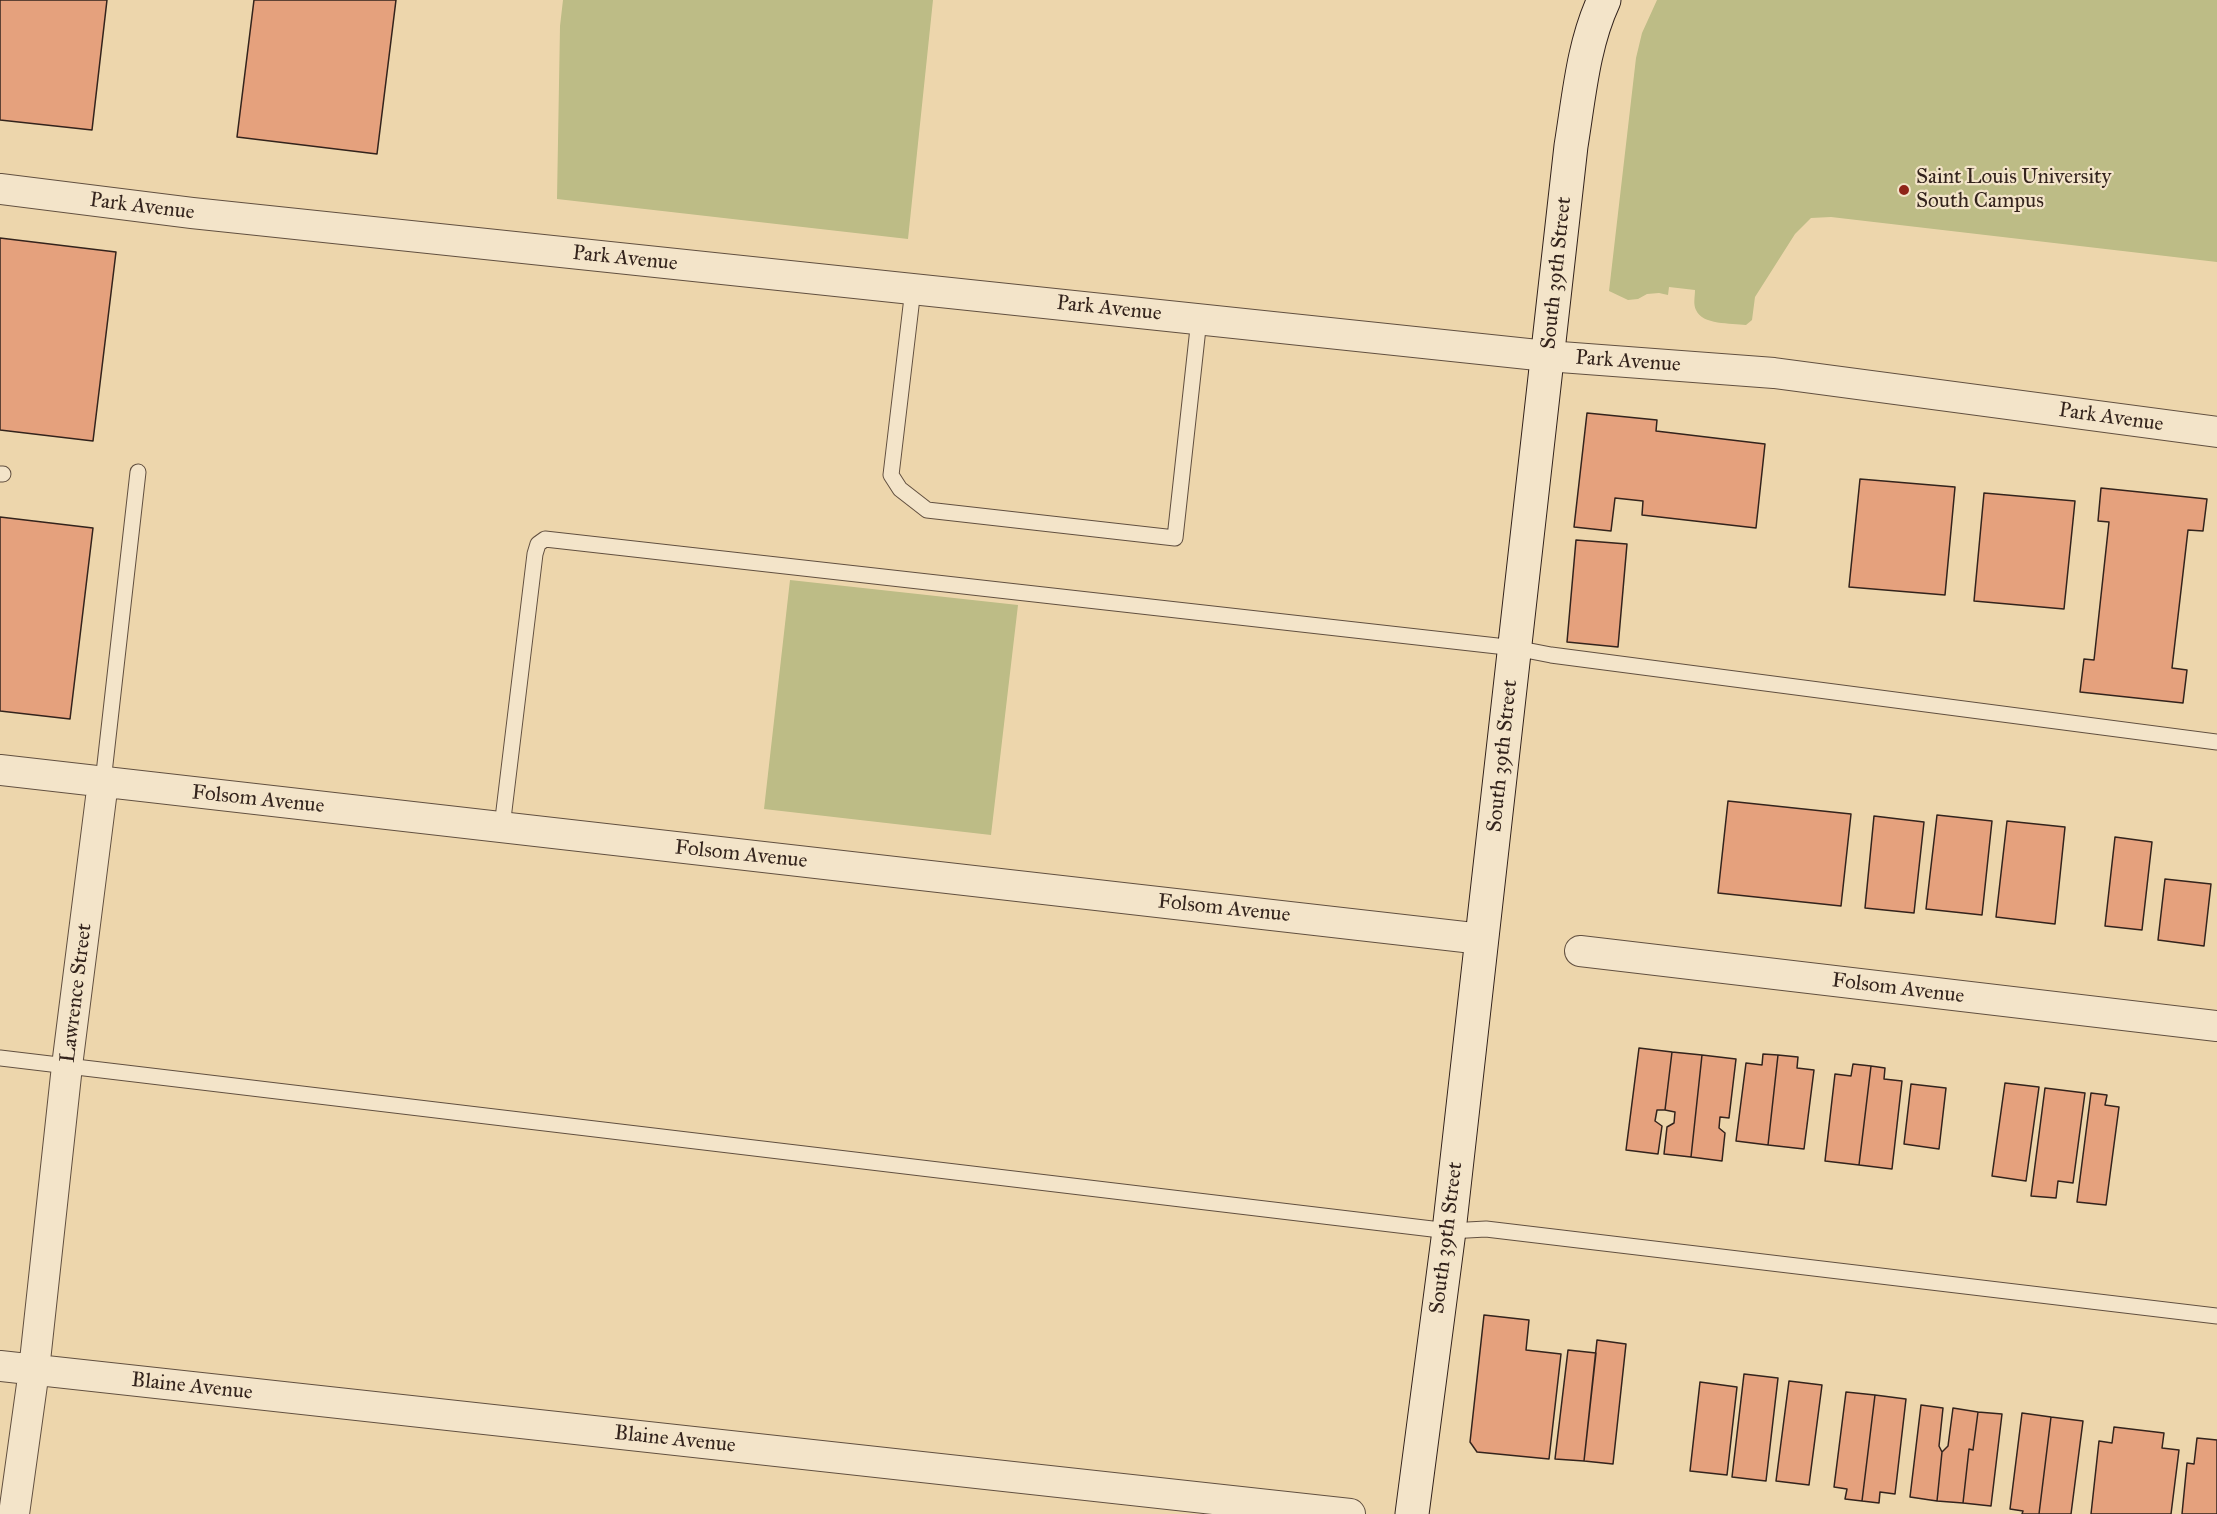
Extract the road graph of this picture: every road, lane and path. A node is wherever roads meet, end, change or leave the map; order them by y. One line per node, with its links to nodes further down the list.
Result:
1 (1604, 0): 5 (street, South 39th Street)
2 (0, 189): 3 (street, Park Avenue)
3 (913, 289): 4 (street, Park Avenue); 4 (lane)
4 (1199, 319): 5 (street, Park Avenue)
5 (1547, 356): 6 (street, Park Avenue); 8 (street, South 39th Street)
6 (2217, 432)
7 (138, 472): 11 (lane, Lawrence Street)
8 (1515, 648): 9 (lane); 12 (lane); 13 (street, South 39th Street)
9 (2217, 742)
10 (0, 770): 11 (street, Folsom Avenue)
11 (103, 782): 12 (street, Folsom Avenue); 17 (street, Lawrence Street)
12 (502, 827): 13 (street, Folsom Avenue)
13 (1482, 939): 18 (street, South 39th Street)
14 (1580, 951): 15 (street, Folsom Avenue)
15 (2217, 1026)
16 (0, 1058): 17 (lane)
17 (67, 1066): 18 (lane); 21 (street, Lawrence Street)
18 (1449, 1231): 19 (lane); 24 (street, South 39th Street)
19 (2217, 1316)
20 (0, 1366): 21 (street, Blaine Avenue)
21 (34, 1370): 22 (street, Lawrence Street); 23 (street, Blaine Avenue)
22 (14, 1514)
23 (1350, 1514)
24 (1412, 1514)

